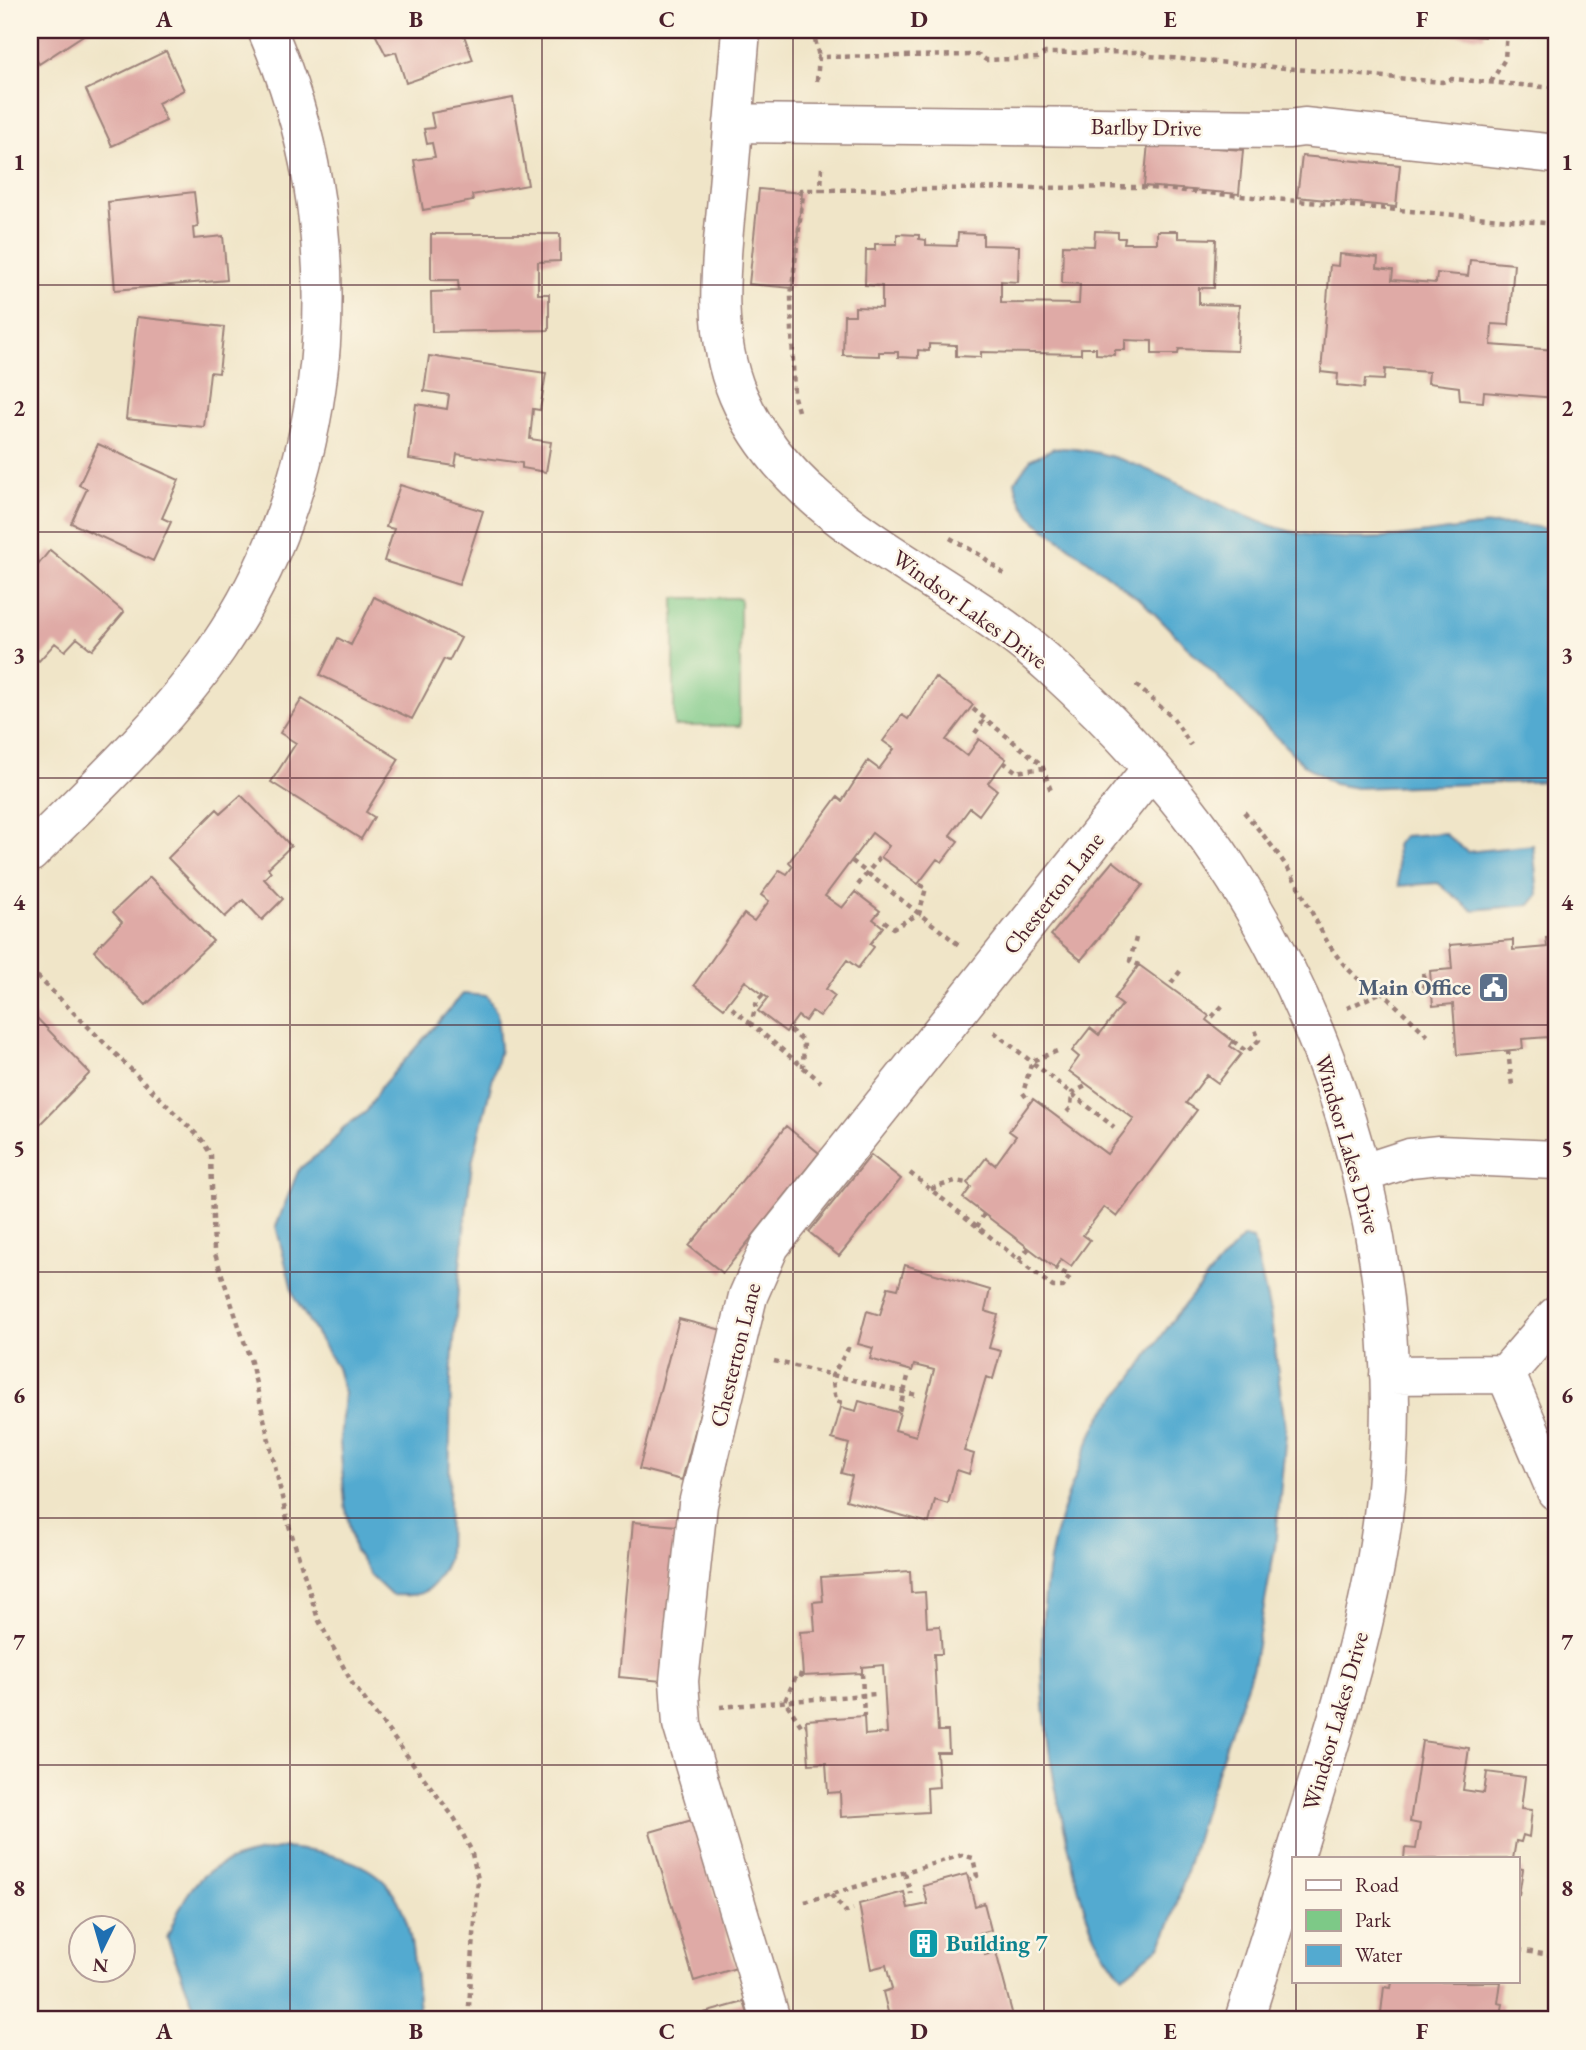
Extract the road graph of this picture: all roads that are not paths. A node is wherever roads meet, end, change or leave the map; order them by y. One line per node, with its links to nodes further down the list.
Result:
1 (267, 30): 6 (street)
2 (741, 30): 3 (street, Windsor Lakes Drive)
3 (733, 123): 4 (street, Barlby Drive); 5 (street, Windsor Lakes Drive)
4 (1556, 154)
5 (1152, 768): 8 (street, Windsor Lakes Drive); 15 (street, Chesterton Lane)
6 (30, 853)
7 (1556, 1160): 8 (street)
8 (1361, 1174): 11 (street, Windsor Lakes Drive)
9 (1556, 1315): 10 (street)
10 (1507, 1374): 11 (street); 12 (street)
11 (1389, 1375): 13 (street, Windsor Lakes Drive)
12 (1556, 1490)
13 (1295, 1857)
14 (1292, 1866): 16 (street, Windsor Lakes Drive)
15 (771, 2020)
16 (1244, 2020)

